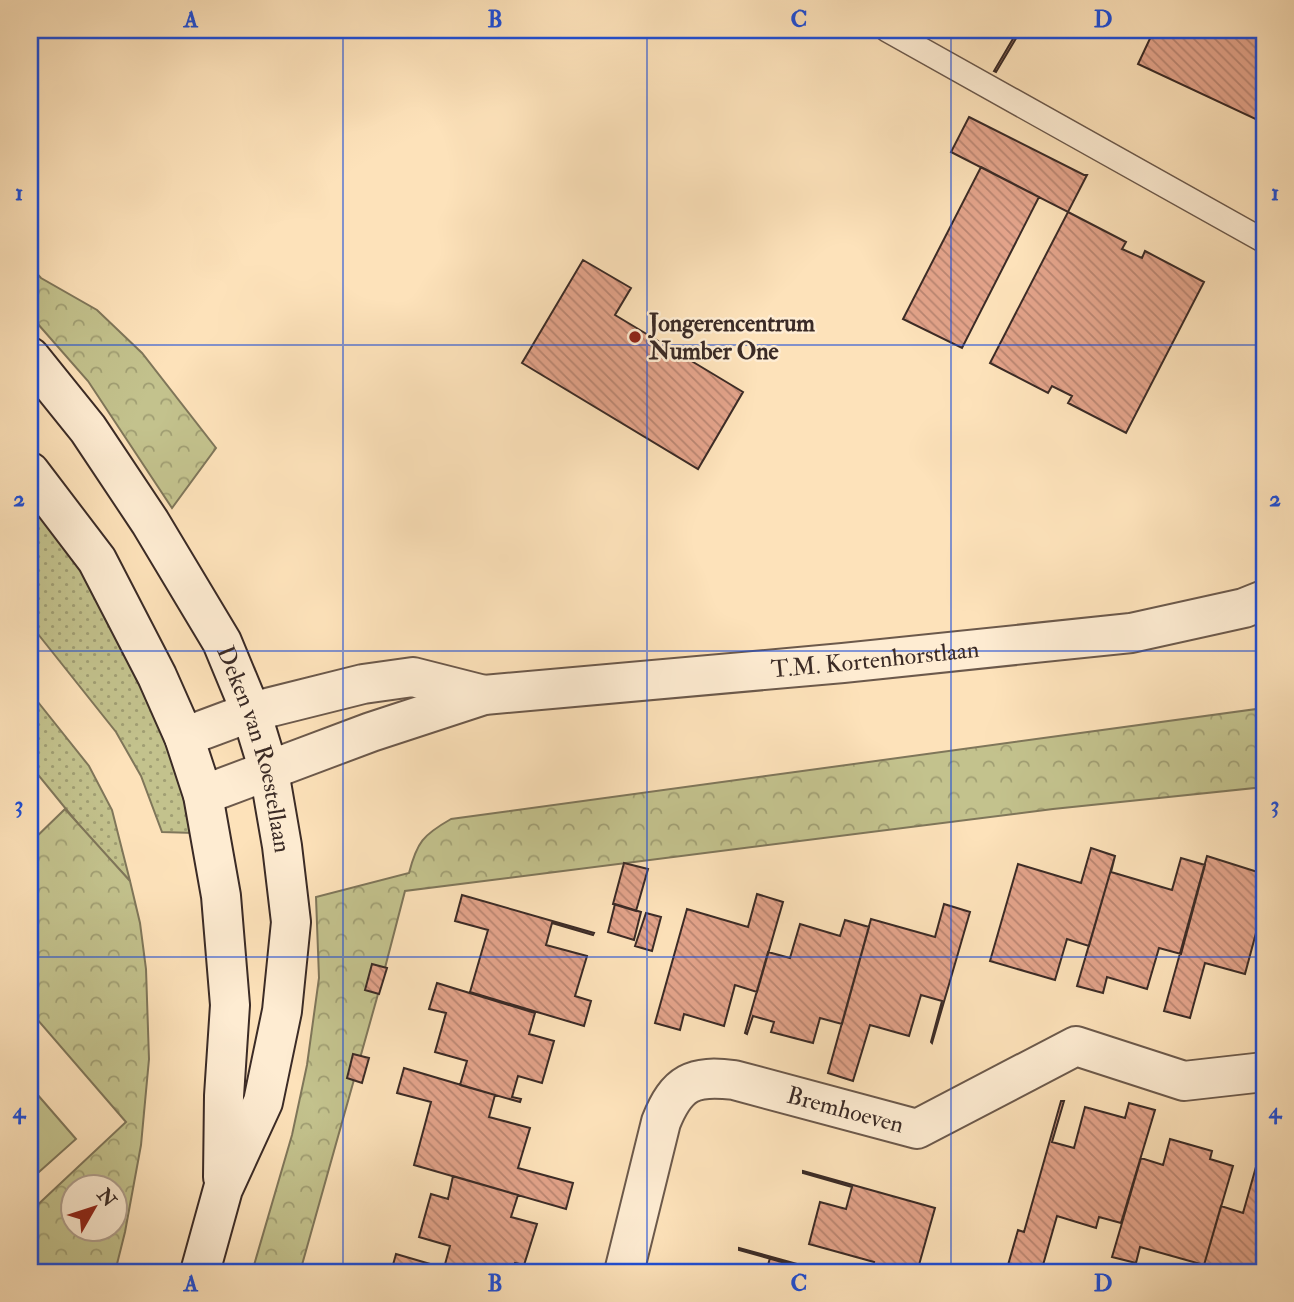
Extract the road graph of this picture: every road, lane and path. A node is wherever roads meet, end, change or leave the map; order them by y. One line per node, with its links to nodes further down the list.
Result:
1 (887, 30): 2 (lane)
2 (1264, 241)
3 (30, 357): 7 (street, Deken van Roestellaan)
4 (30, 472): 8 (street, Deken van Roestellaan)
5 (1264, 600): 6 (street, T.M. Kortenhorstlaan)
6 (484, 695): 7 (street, T.M. Kortenhorstlaan); 9 (street, T.M. Kortenhorstlaan)
7 (251, 712): 8 (street, T.M. Kortenhorstlaan); 9 (street, Deken van Roestellaan)
8 (184, 737): 10 (street, Deken van Roestellaan)
9 (269, 771): 10 (street, T.M. Kortenhorstlaan); 12 (street, Deken van Roestellaan)
10 (203, 795): 12 (street, Deken van Roestellaan)
11 (1264, 1072): 14 (street, Bremhoeven)
12 (223, 1189): 13 (street, Deken van Roestellaan)
13 (200, 1272)
14 (624, 1272)

